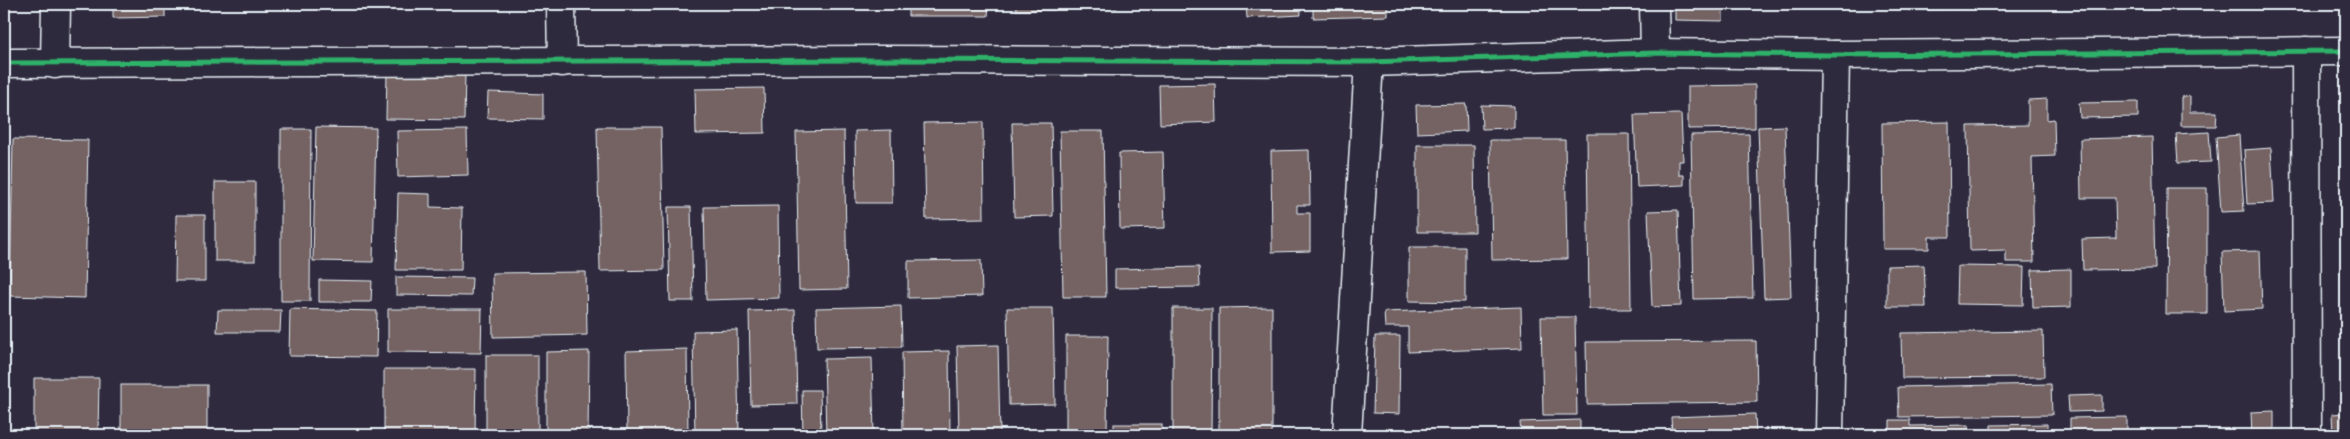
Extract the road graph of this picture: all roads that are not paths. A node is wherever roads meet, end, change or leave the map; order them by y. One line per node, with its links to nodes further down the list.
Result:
1 (56, 4): 11 (street)
2 (561, 4): 8 (street)
3 (1654, 4): 6 (street)
4 (2306, 51): 5 (street); 7 (street); 14 (street)
5 (2346, 51)
6 (1655, 54): 7 (street); 9 (street)
7 (1835, 55): 13 (street)
8 (562, 62): 9 (street); 11 (street)
9 (1369, 62): 12 (street)
10 (4, 63): 11 (street)
11 (55, 64)
12 (1347, 435)
13 (1829, 435)
14 (2307, 435)

